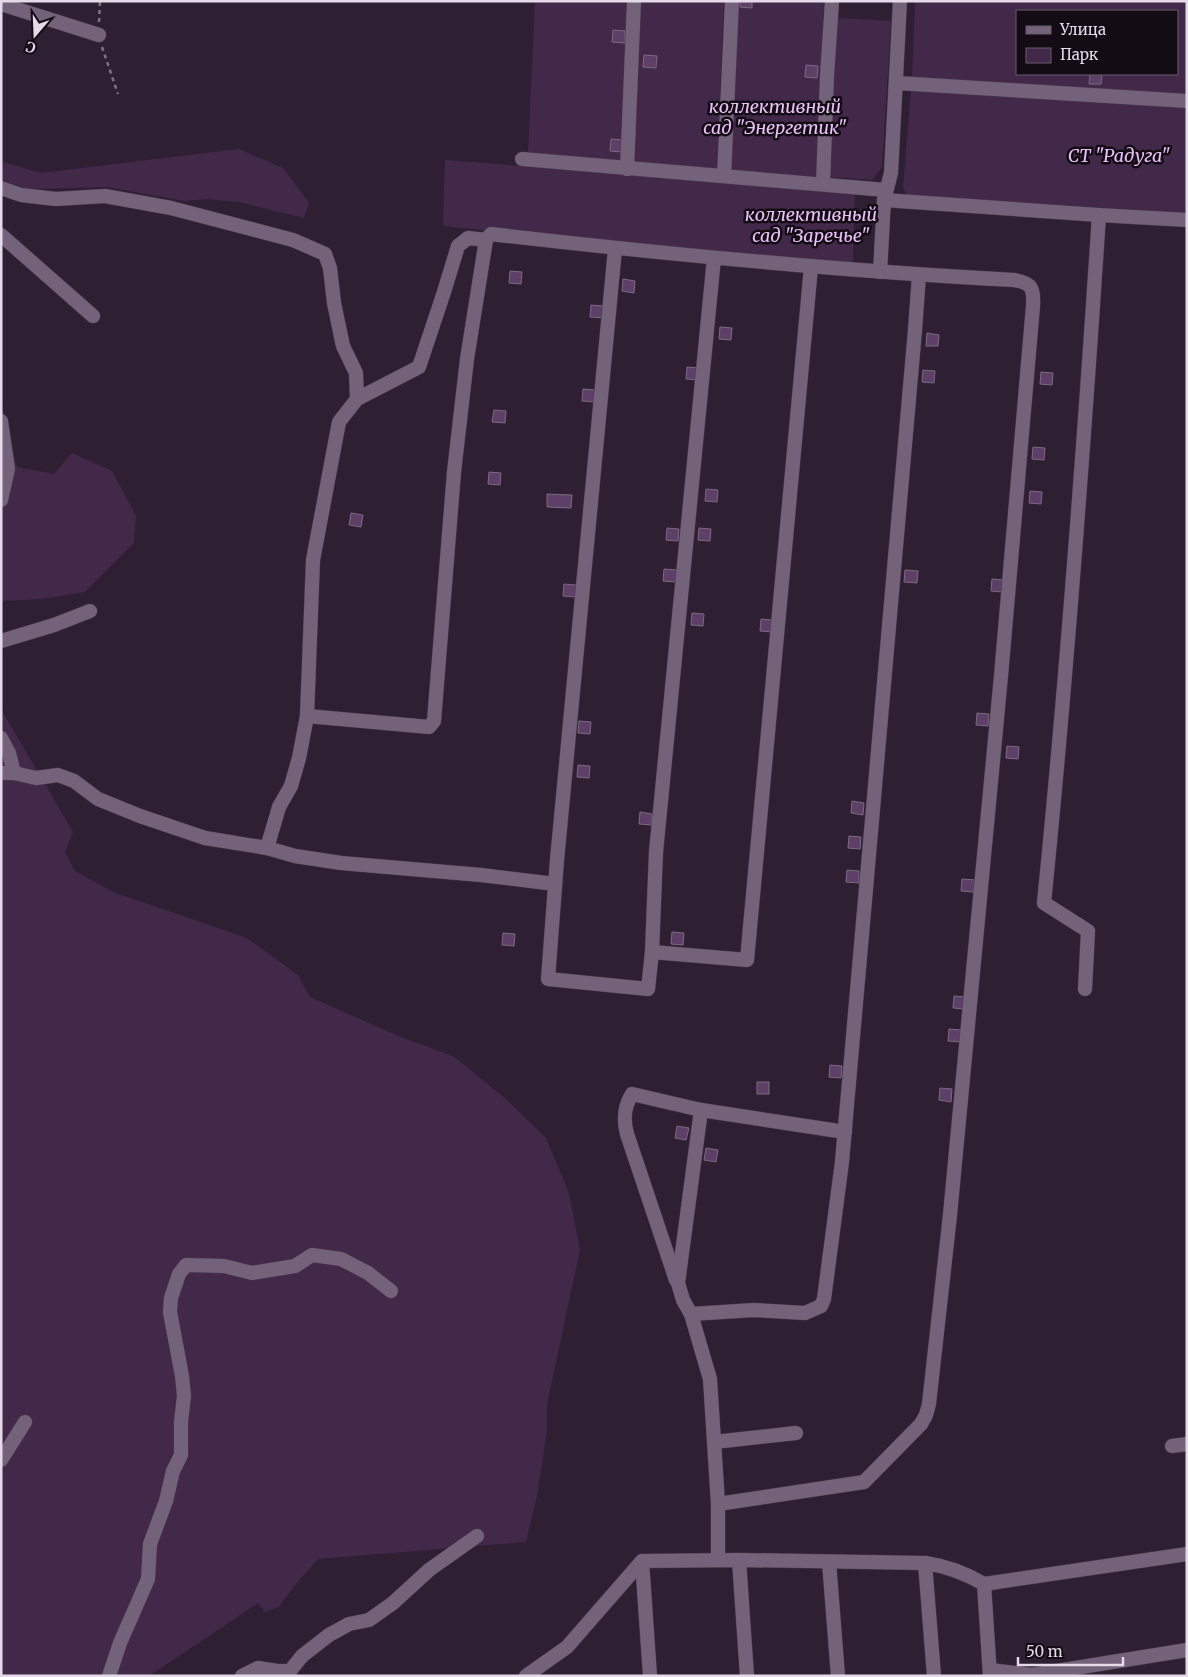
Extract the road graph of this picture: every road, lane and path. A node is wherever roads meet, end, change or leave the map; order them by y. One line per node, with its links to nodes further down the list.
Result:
1 (100, 1): 7 (path)
2 (634, 1): 12 (lane)
3 (732, 1): 13 (lane)
4 (832, 1): 14 (lane)
5 (900, 1): 8 (lane)
6 (1, 4): 7 (lane)
7 (99, 35): 9 (path)
8 (896, 83): 10 (lane); 16 (lane)
9 (118, 94)
10 (1187, 101)
11 (522, 159): 12 (lane)
12 (627, 169): 13 (lane)
13 (724, 176): 14 (lane)
14 (823, 184): 16 (lane)
15 (1, 188): 27 (lane)
16 (885, 195): 17 (lane); 24 (lane)
17 (1099, 215): 18 (lane); 38 (lane)
18 (1187, 220)
19 (1, 235): 26 (lane)
20 (486, 240): 21 (lane); 27 (lane); 32 (lane)
21 (615, 249): 22 (lane); 36 (lane)
22 (714, 258): 23 (lane); 37 (lane)
23 (811, 267): 24 (lane); 37 (lane)
24 (880, 272): 25 (lane)
25 (919, 275): 40 (lane); 50 (lane)
26 (94, 316)
27 (357, 399): 32 (lane)
28 (1, 421): 29 (lane)
29 (1, 500)
30 (90, 611): 31 (lane)
31 (1, 641)
32 (307, 716): 35 (lane)
33 (1, 738): 34 (lane)
34 (8, 773): 35 (lane)
35 (267, 848): 36 (lane)
36 (555, 884): 37 (lane)
37 (652, 952)
38 (1085, 988)
39 (701, 1110): 40 (lane); 41 (lane); 41 (lane)
40 (845, 1132): 43 (lane)
41 (678, 1283): 43 (lane)
42 (391, 1291): 61 (lane)
43 (691, 1314): 46 (lane)
44 (25, 1422): 49 (lane)
45 (796, 1433): 46 (lane)
46 (714, 1442): 50 (lane)
47 (1187, 1444): 48 (lane)
48 (1172, 1446)
49 (1, 1460)
50 (718, 1504): 53 (lane)
51 (477, 1536): 62 (lane)
52 (1187, 1554): 58 (lane)
53 (718, 1560): 54 (lane); 55 (lane)
54 (739, 1560): 56 (lane); 65 (lane)
55 (642, 1561): 63 (lane); 64 (lane)
56 (829, 1562): 57 (lane); 66 (lane)
57 (925, 1563): 58 (lane); 67 (lane)
58 (984, 1584): 60 (lane)
59 (1187, 1650): 60 (lane)
60 (990, 1673)
61 (108, 1676)
62 (242, 1676)
63 (526, 1676)
64 (650, 1676)
65 (747, 1676)
66 (838, 1676)
67 (934, 1676)

